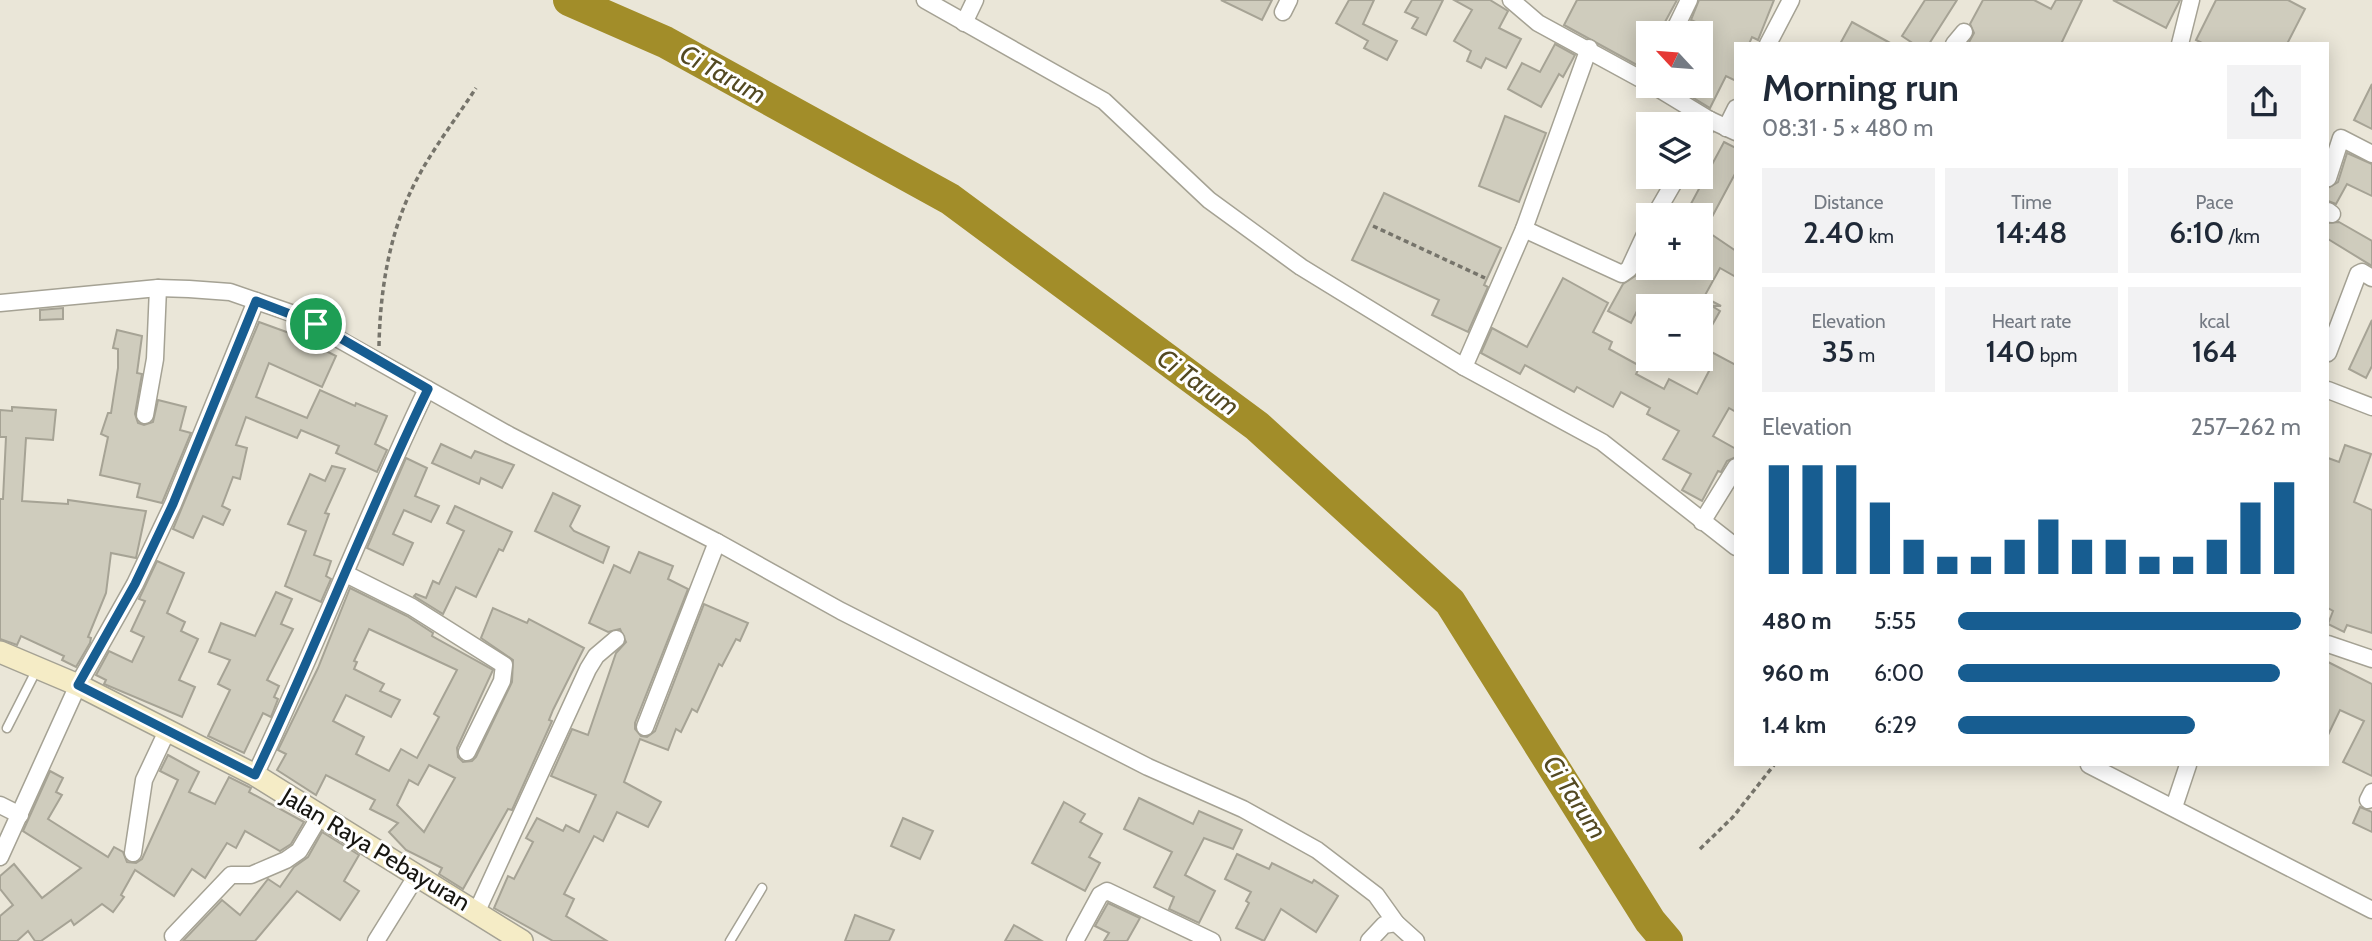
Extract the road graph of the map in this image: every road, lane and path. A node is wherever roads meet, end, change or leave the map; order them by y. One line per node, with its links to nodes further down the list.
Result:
1 (925, 0): 8 (street)
2 (975, 0): 8 (street)
3 (1511, 0): 11 (street)
4 (1689, 0): 7 (street)
5 (1790, 0): 9 (street)
6 (2191, 0): 10 (street)
7 (1679, 21)
8 (964, 23): 30 (street)
9 (1769, 42)
10 (2180, 42)
11 (1589, 48): 12 (street); 21 (street)
12 (1636, 76)
13 (476, 88): 29 (path)
14 (1674, 98): 15 (street)
15 (1697, 112)
16 (1713, 121): 17 (street)
17 (1731, 130)
18 (2372, 154): 19 (street)
19 (2329, 171)
20 (1373, 226): 24 (path)
21 (1524, 229): 22 (street); 24 (street)
22 (1636, 254)
23 (2372, 278): 28 (street)
24 (1500, 285): 30 (street)
25 (158, 288): 26 (street); 27 (street); 34 (street)
26 (256, 301): 29 (street); 45 (street)
27 (0, 303)
28 (2329, 350)
29 (379, 362): 31 (street)
30 (1464, 367): 36 (street)
31 (428, 389): 37 (street); 39 (street)
32 (2329, 390): 33 (street)
33 (2372, 407)
34 (145, 415)
35 (1734, 470): 36 (street)
36 (1702, 522): 38 (street)
37 (717, 542): 46 (street); 65 (street)
38 (1734, 546)
39 (346, 574): 49 (street); 53 (street)
40 (616, 639): 64 (street)
41 (2329, 644): 43 (street)
42 (0, 652): 44 (main road, Jalan Raya Pebayuran)
43 (2372, 659)
44 (38, 666): 45 (main road, Jalan Raya Pebayuran); 47 (lane)
45 (78, 685): 48 (main road, Jalan Raya Pebayuran); 57 (street)
46 (645, 727)
47 (7, 729)
48 (168, 729): 53 (main road, Jalan Raya Pebayuran); 59 (street)
49 (467, 751)
50 (1773, 766): 58 (path)
51 (2091, 766): 55 (street)
52 (2189, 766): 55 (street)
53 (255, 775): 56 (main road, Jalan Raya Pebayuran)
54 (0, 806): 57 (street)
55 (2174, 807): 63 (street)
56 (321, 814): 61 (main road, Jalan Raya Pebayuran); 66 (street)
57 (20, 816): 60 (street)
58 (1700, 849)
59 (134, 853)
60 (0, 857)
61 (417, 875): 64 (main road, Jalan Raya Pebayuran); 67 (street)
62 (762, 888): 69 (lane)
63 (2372, 910)
64 (477, 911): 68 (main road, Jalan Raya Pebayuran)
65 (1396, 923): 72 (street); 73 (street)
66 (173, 936)
67 (376, 941)
68 (522, 941)
69 (730, 941)
70 (1075, 941): 71 (street)
71 (1212, 941)
72 (1369, 941)
73 (1416, 941)

